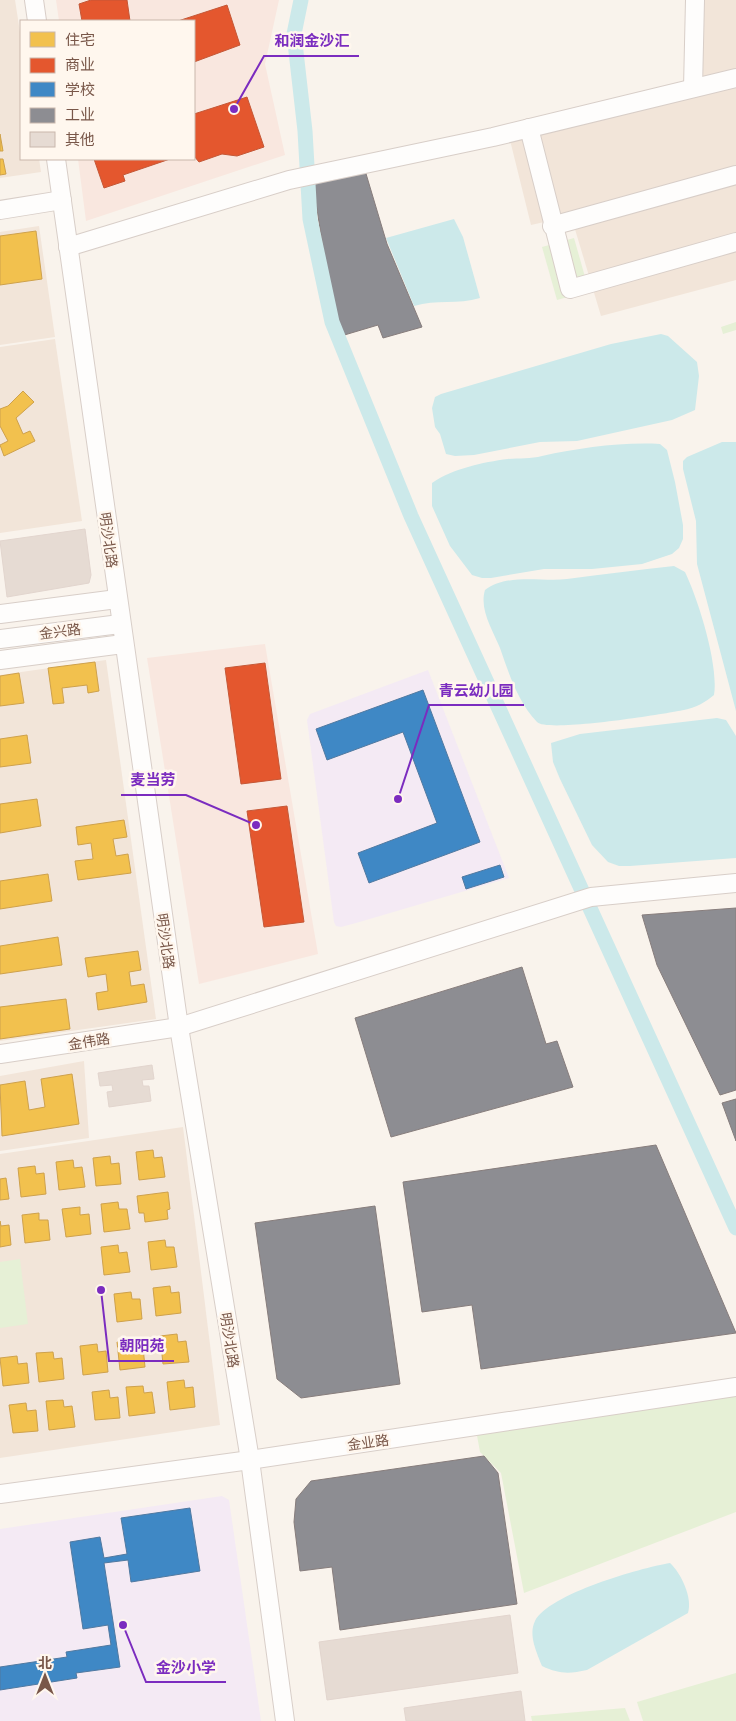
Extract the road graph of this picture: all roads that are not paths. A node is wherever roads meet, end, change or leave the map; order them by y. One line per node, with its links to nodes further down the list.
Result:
1 (34, 0): 3 (street)
2 (695, 0): 5 (street)
3 (37, 20)
4 (736, 78): 5 (street)
5 (693, 88): 6 (street)
6 (529, 128): 11 (street); 13 (street)
7 (56, 160): 9 (street, 明沙北路)
8 (736, 175): 11 (street)
9 (62, 200): 10 (street); 13 (street, 明沙北路)
10 (0, 210)
11 (552, 226): 12 (street)
12 (736, 242)
13 (68, 247): 14 (street, 明沙北路)
14 (117, 598): 15 (street); 16 (street, 明沙北路)
15 (0, 614)
16 (120, 624): 17 (street, 金兴路); 18 (street, 明沙北路)
17 (0, 639)
18 (123, 644): 19 (street); 21 (street, 明沙北路)
19 (0, 660)
20 (736, 884): 21 (street, 金伟路)
21 (179, 1027): 22 (street, 金伟路); 24 (street, 明沙北路)
22 (0, 1054)
23 (736, 1388): 24 (street, 金业路)
24 (250, 1460): 25 (street, 金业路); 26 (street, 明沙北路)
25 (0, 1494)
26 (285, 1721)

